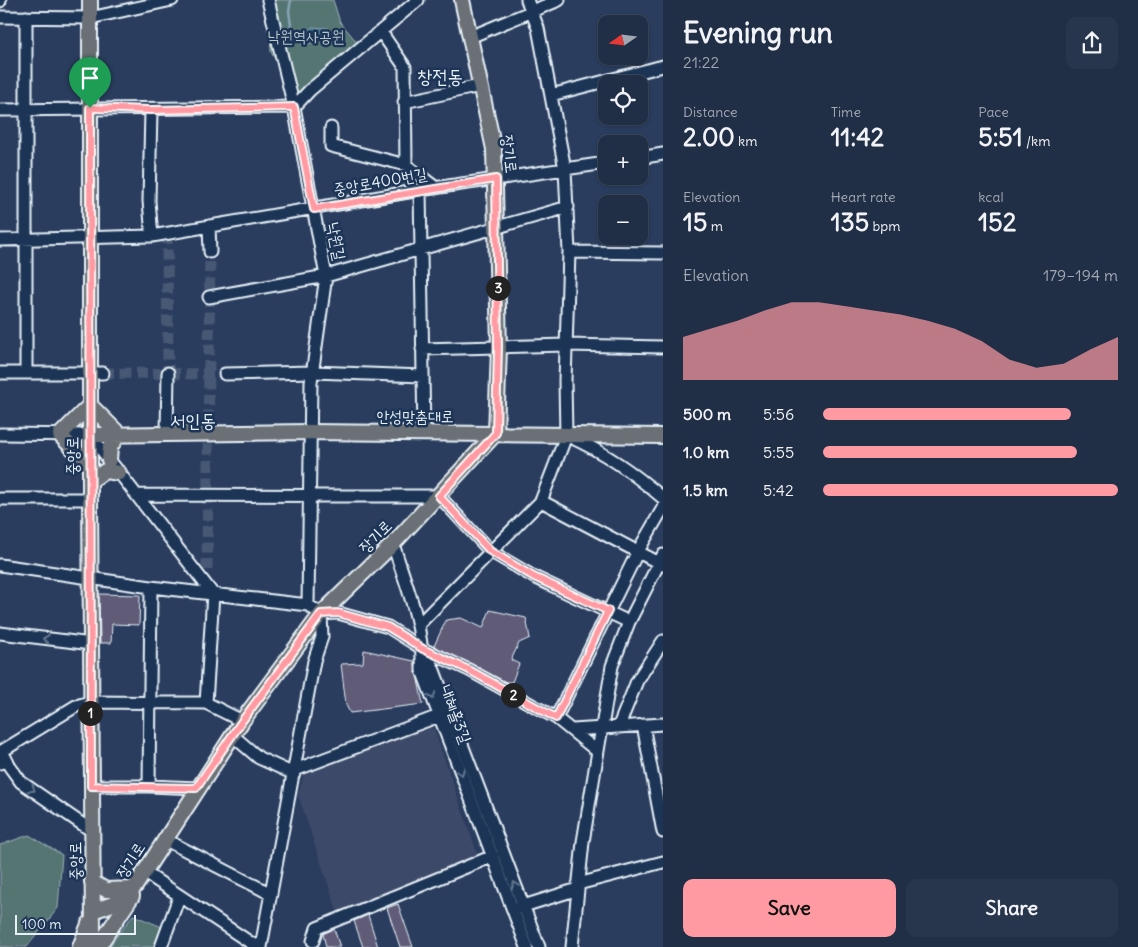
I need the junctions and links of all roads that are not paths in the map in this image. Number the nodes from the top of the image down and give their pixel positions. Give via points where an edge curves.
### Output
1 (90, 0) edge
2 (172, 0) edge
3 (268, 0) edge
4 (418, 0) edge
5 (462, 0) edge
6 (527, 0) edge
7 (559, 0) edge
8 (533, 11) junction
9 (0, 17) edge
10 (26, 17) junction
11 (90, 18) junction
12 (381, 32) junction
13 (470, 37) junction
14 (663, 66) edge
15 (480, 86) junction
16 (551, 95) junction
17 (404, 102) junction
18 (294, 107) junction
19 (90, 108) junction
20 (0, 110) edge
21 (24, 110) junction
22 (151, 110) junction
23 (330, 128) dead end
24 (663, 154) edge
25 (648, 156) edge
26 (598, 164) edge
27 (406, 165) junction
28 (565, 169) junction
29 (496, 179) junction
30 (436, 188) junction
31 (420, 190) junction
32 (568, 208) junction
33 (314, 209) junction
34 (209, 226) junction
35 (497, 228) junction
36 (152, 236) junction
37 (90, 239) junction
38 (0, 240) edge
39 (26, 240) junction
40 (420, 251) junction
41 (210, 252) tunnel mouth
42 (569, 252) junction
43 (663, 253) edge
44 (326, 276) junction
45 (209, 298) dead end
46 (566, 345) junction
47 (498, 347) junction
48 (663, 347) edge
49 (422, 349) junction
50 (0, 372) edge
51 (312, 372) junction
52 (26, 373) junction
53 (96, 373) junction
54 (168, 373) tunnel mouth
55 (225, 374) tunnel mouth
56 (423, 376) junction
57 (90, 405) junction
58 (496, 413) junction
59 (310, 432) junction
60 (167, 433) junction
61 (496, 433) junction
62 (0, 434) edge
63 (120, 434) junction
64 (424, 434) junction
65 (462, 434) junction
66 (515, 434) junction
67 (60, 435) junction
68 (90, 435) junction
69 (566, 436) junction
70 (663, 436) edge
71 (475, 456) junction
72 (109, 460) junction
73 (90, 466) junction
74 (119, 473) junction
75 (90, 481) junction
76 (310, 494) junction
77 (138, 495) junction
78 (439, 496) junction
79 (663, 498) edge
80 (0, 499) edge
81 (90, 499) junction
82 (541, 501) junction
83 (663, 508) edge
84 (393, 544) junction
85 (490, 551) junction
86 (638, 552) junction
87 (662, 561) edge
88 (0, 564) edge
89 (207, 570) tunnel mouth
90 (92, 578) junction
91 (151, 587) junction
92 (210, 590) junction
93 (308, 605) junction
94 (608, 611) junction
95 (321, 614) junction
96 (629, 622) junction
97 (419, 624) junction
98 (0, 633) edge
99 (663, 641) edge
100 (92, 644) junction
101 (423, 649) junction
102 (90, 702) junction
103 (206, 703) junction
104 (151, 704) junction
105 (439, 716) junction
106 (556, 718) junction
107 (242, 721) junction
108 (663, 724) edge
109 (642, 725) junction
110 (602, 728) junction
111 (618, 728) junction
112 (573, 730) junction
113 (232, 735) junction
114 (597, 751) junction
115 (1, 753) edge
116 (294, 772) junction
117 (91, 786) junction
118 (149, 786) junction
119 (196, 788) junction
120 (92, 831) junction
121 (663, 832) edge
122 (164, 839) junction
123 (493, 856) junction
124 (663, 862) edge
125 (144, 872) junction
126 (92, 882) junction
127 (578, 886) junction
128 (134, 887) junction
129 (271, 894) junction
130 (179, 897) junction
131 (518, 907) junction
132 (93, 911) junction
133 (313, 940) dead end
134 (80, 947) edge
135 (91, 947) edge
136 (98, 947) edge
137 (161, 947) edge
138 (257, 947) edge
139 (262, 947) edge
140 (527, 947) edge
141 (539, 947) edge
142 (572, 947) edge

1 - 11 main road, 중앙로
2 - 11 street
3 - 18 street, 낙원길
4 - 12 street
5 - 13 main road, 장기로
6 - 8 street
7 - 8 street
8 - 13 street
8 - 16 street
9 - 10 street
10 - 11 street
10 - 21 street
11 - 19 main road, 중앙로
12 - 17 street via 406,67
12 - 18 street
13 - 15 main road, 장기로
14 - 16 street
15 - 17 street
15 - 29 main road, 장기로 via 494,149
16 - 28 street
17 - 27 street
18 - 22 street
18 - 33 street, 낙원길
19 - 21 street
19 - 22 street
19 - 37 main road, 중앙로
20 - 21 street
21 - 39 street
22 - 36 street via 149,201
23 - 27 street via 331,146
24 - 25 street
26 - 28 street, 중앙로400번길
27 - 30 street
28 - 29 street, 중앙로400번길
28 - 32 street
29 - 30 street, 중앙로400번길
29 - 35 main road, 장기로
30 - 31 street, 중앙로400번길
31 - 33 street, 중앙로400번길
31 - 40 street
32 - 35 street
32 - 42 street
33 - 34 street, 중앙로400번길
33 - 44 street, 낙원길
34 - 36 street, 중앙로400번길
34 - 41 street
35 - 40 street
35 - 47 main road, 장기로
36 - 37 street, 중앙로400번길
37 - 39 street, 중앙로400번길
37 - 53 main road, 중앙로
38 - 39 street, 중앙로400번길
39 - 52 street
40 - 44 street
40 - 49 street
42 - 43 street
42 - 46 street
44 - 45 street
44 - 51 street, 낙원길
46 - 47 street
46 - 48 street
46 - 69 street
47 - 49 street
47 - 58 main road, 장기로
49 - 56 street
50 - 52 street
51 - 55 street
51 - 56 street
51 - 59 street, 낙원길
52 - 53 street
53 - 57 main road, 중앙로
54 - 60 street
56 - 64 street
57 - 63 main road
57 - 67 main road
57 - 68 main road, 중앙로
58 - 61 main road, 장기로
58 - 66 main road
59 - 60 main road, 안성맞춤대로
59 - 64 main road, 안성맞춤대로
59 - 76 street, 낙원길
60 - 63 main road, 안성맞춤대로
61 - 65 main road, 안성맞춤대로
61 - 66 main road, 안성맞춤대로
61 - 71 main road, 장기로
62 - 67 street, 안성맞춤대로
63 - 68 main road, 안성맞춤대로
63 - 72 main road via 110,447
64 - 65 main road, 안성맞춤대로
65 - 71 main road
66 - 69 main road, 안성맞춤대로
66 - 71 main road
67 - 68 street, 안성맞춤대로
67 - 73 main road
68 - 72 street
68 - 73 main road, 중앙로
69 - 70 main road, 안성맞춤대로
69 - 79 street via 595,448 629,469
69 - 82 street
71 - 78 main road, 장기로
72 - 74 street
73 - 75 main road, 중앙로
74 - 75 main road via 105,471
74 - 77 street
75 - 81 main road, 중앙로
76 - 77 street
76 - 78 street
76 - 93 street, 낙원길
77 - 92 street
78 - 84 main road, 장기로
78 - 85 street
80 - 81 street
81 - 90 main road, 중앙로
82 - 85 street
82 - 86 street
83 - 86 street
84 - 95 main road, 장기로
84 - 97 street
85 - 94 street via 534,577
85 - 97 street
86 - 87 street
86 - 94 street
87 - 96 street
88 - 90 street
89 - 92 street
90 - 91 street
90 - 100 main road, 중앙로
91 - 92 street
91 - 104 street
92 - 93 street
92 - 103 street
93 - 95 street
94 - 96 street
94 - 106 street
95 - 101 street via 338,613 388,627
95 - 107 main road, 장기로
95 - 116 street via 322,637 314,662
96 - 110 street via 612,666
97 - 101 street
100 -> 98 street
99 - 111 street via 637,681
100 - 102 main road, 중앙로
101 -> 105 street, 내혜홀3길 via 422,670
101 - 106 street via 469,670
131 -> 101 street, 내혜홀3길 via 433,668
102 - 104 street
102 - 115 street via 76,706
102 - 117 main road, 중앙로
103 - 104 street
103 - 107 street
104 - 118 street
105 - 116 street
105 -> 123 street, 내혜홀3길
106 - 112 street
107 - 113 main road, 장기로
108 - 109 street
109 - 111 street
109 - 121 street
110 - 111 street
110 - 112 street
110 - 114 street
112 - 114 street
113 - 116 street via 259,758
113 - 119 main road, 장기로
114 - 127 street
115 -> 120 street via 21,782
116 - 129 street
117 - 118 street
117 - 120 main road, 중앙로
118 - 119 street
119 - 122 main road, 장기로
120 - 126 main road, 중앙로
122 - 125 main road, 장기로
122 - 129 street
123 - 131 street, 내혜홀3길
123 - 133 street via 317,928
124 - 127 street
125 - 128 main road, 장기로
125 - 130 street
126 - 128 main road via 106,890
126 - 132 main road, 중앙로
127 - 131 street
127 - 142 street
128 - 132 main road, 장기로 via 121,901
128 - 136 main road via 131,899
129 - 139 street
130 - 137 street
130 - 138 street
131 - 140 street, 내혜홀3길
131 - 141 street, 내혜홀3길
132 - 134 main road, 중앙로
132 - 135 main road, 중앙로

